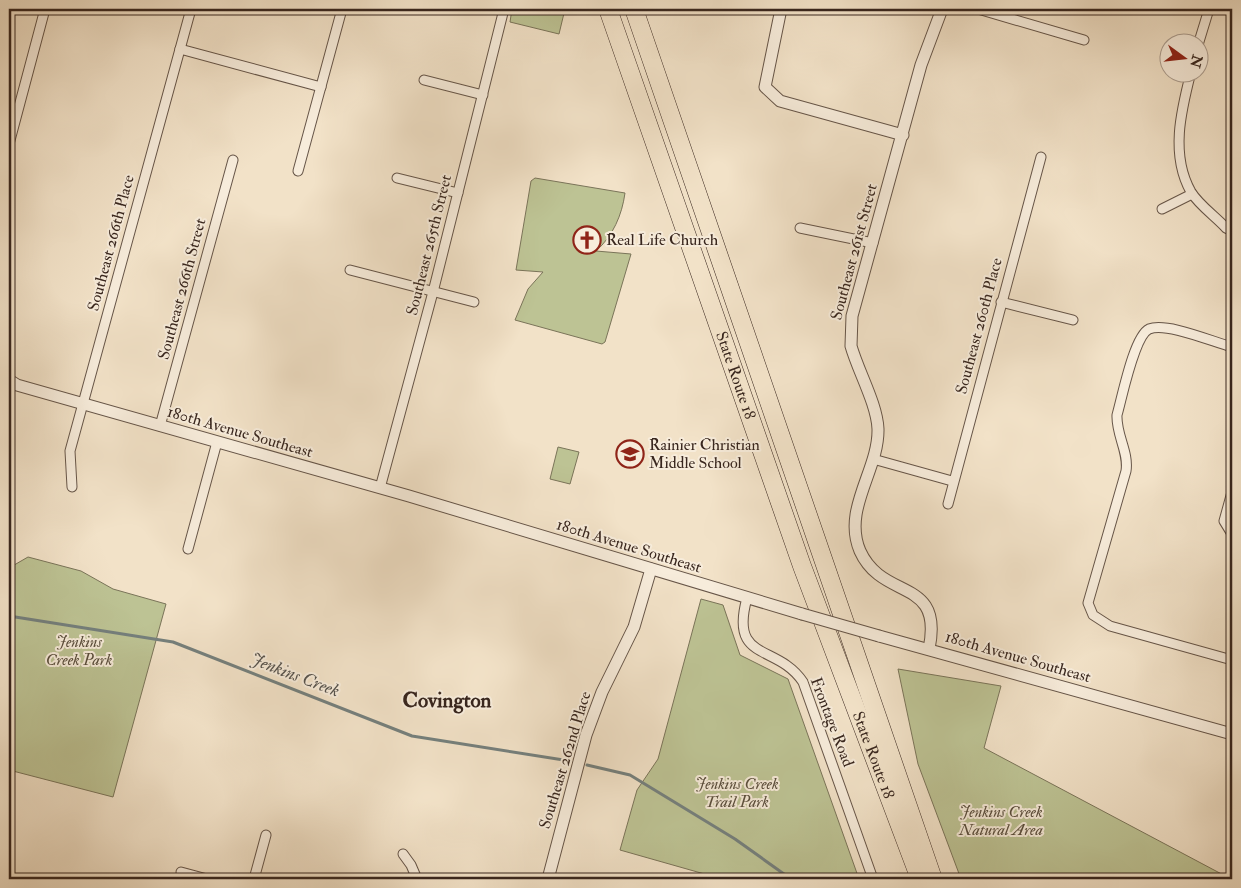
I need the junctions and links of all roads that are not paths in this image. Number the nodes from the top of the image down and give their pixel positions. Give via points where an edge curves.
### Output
1 (45, 9) edge
2 (191, 9) edge
3 (342, 9) edge
4 (504, 9) edge
5 (608, 9) edge
6 (634, 9) edge
7 (781, 9) edge
8 (942, 9) edge
9 (978, 9) edge
10 (1209, 9) edge
11 (1202, 32) edge
12 (1084, 40) dead end
13 (180, 49) junction
14 (424, 80) dead end
15 (1188, 82) edge
16 (321, 87) junction
17 (482, 95) junction
18 (902, 135) junction
19 (9, 144) edge
20 (1041, 157) dead end
21 (233, 160) dead end
22 (298, 171) dead end
23 (398, 178) dead end
24 (458, 193) junction
25 (1192, 194) junction
26 (1162, 210) dead end
27 (800, 228) dead end
28 (1232, 231) edge
29 (873, 243) junction
30 (350, 270) dead end
31 (433, 292) junction
32 (474, 302) dead end
33 (1001, 302) junction
34 (1073, 320) dead end
35 (1232, 347) edge
36 (12, 384) edge
37 (83, 404) junction
38 (160, 426) junction
39 (217, 442) junction
40 (873, 459) junction
41 (952, 481) junction
42 (72, 487) dead end
43 (380, 488) junction
44 (1232, 492) edge
45 (948, 504) dead end
46 (1232, 534) edge
47 (188, 549) dead end
48 (651, 569) junction
49 (747, 598) junction
50 (929, 649) junction
51 (1232, 660) edge
52 (1232, 734) edge
53 (266, 835) dead end
54 (402, 854) dead end
55 (181, 872) dead end
56 (207, 879) edge
57 (254, 879) edge
58 (417, 879) edge
59 (548, 879) edge
60 (873, 879) edge
61 (920, 879) edge
62 (933, 879) edge

1 - 19 street
2 - 13 street, Southeast 266th Place
3 - 16 street
4 - 17 street, Southeast 265th Street
5 - 61 highway, State Route 18 via 799,556
6 - 62 highway, State Route 18
7 - 18 street via 766,87 780,102
8 - 18 street, Southeast 261st Street via 921,65
9 - 12 street
10 - 11 street
13 - 16 street
13 - 37 street, Southeast 266th Place
14 - 17 street
15 - 25 street via 1182,104 1179,153
16 - 22 street
17 - 24 street, Southeast 265th Street
18 - 29 street, Southeast 261st Street
20 - 33 street, Southeast 260th Place
21 - 38 street, Southeast 266th Street
23 - 24 street
24 - 31 street, Southeast 265th Street
25 - 26 street
25 - 28 street
27 - 29 street
29 - 40 street, Southeast 261st Street via 852,316 850,337 876,417 878,429
30 - 31 street
31 - 32 street
31 - 43 street, Southeast 265th Street
33 - 34 street
33 - 41 street, Southeast 260th Place
35 - 51 street via 1163,327 1149,329 1139,341 1117,415 1126,471 1088,603 1093,615 1110,626
36 - 37 street, 180th Avenue Southeast
37 - 38 street, 180th Avenue Southeast
37 - 42 street, Southeast 266th Place via 70,451
38 - 39 street, 180th Avenue Southeast
39 - 43 street, 180th Avenue Southeast
39 - 47 street
40 - 41 street
40 - 50 street, Southeast 261st Street via 856,515 856,538 874,572 916,596 928,608 932,624
41 - 45 street, Southeast 260th Place
43 - 48 street, 180th Avenue Southeast
44 - 46 street via 1224,521
48 - 49 street, 180th Avenue Southeast
48 - 59 street, Southeast 262nd Place via 634,627 602,692 586,735
49 - 50 street, 180th Avenue Southeast, bridge
49 - 60 street, Frontage Road via 743,612 744,632 750,644 791,666 803,682
50 - 52 street, 180th Avenue Southeast
53 - 57 street
54 - 58 street
55 - 56 street

